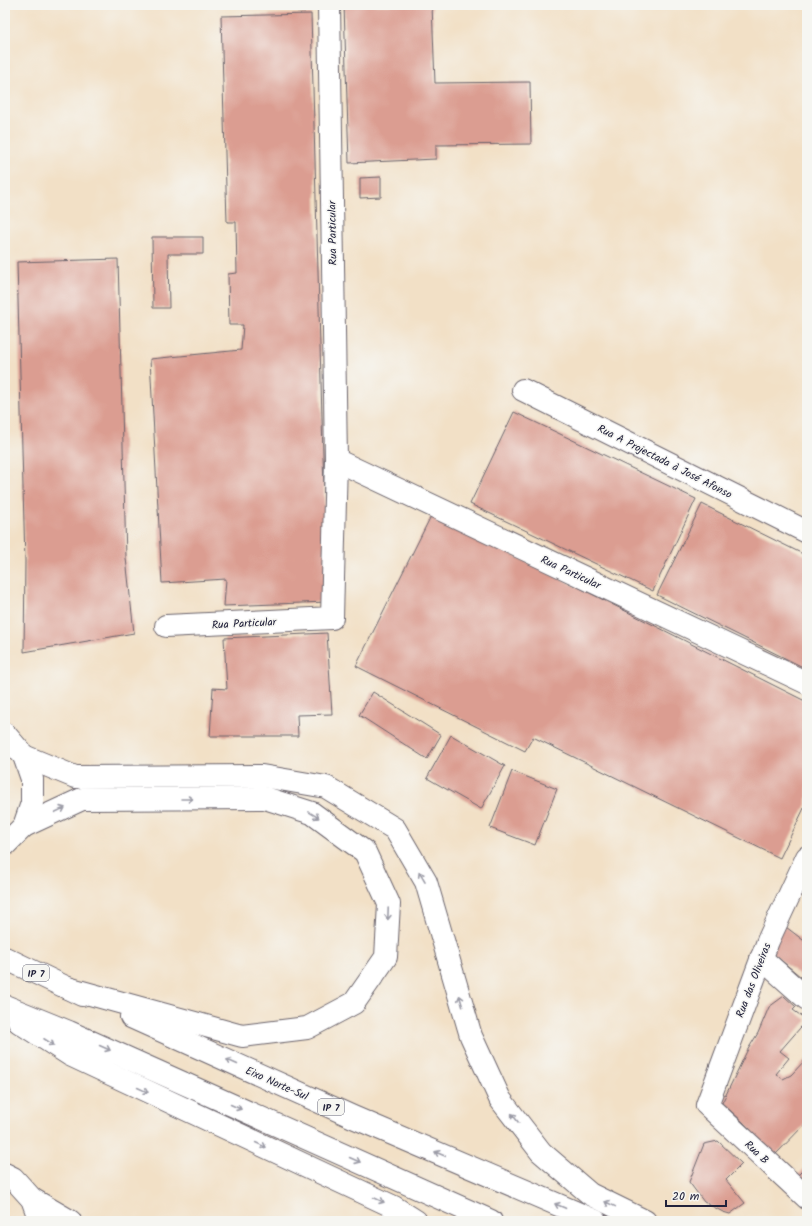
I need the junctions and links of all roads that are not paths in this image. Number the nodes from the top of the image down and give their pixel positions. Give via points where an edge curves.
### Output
1 (328, 5) edge
2 (522, 390) dead end
3 (336, 460) junction
4 (807, 532) edge
5 (166, 626) dead end
6 (807, 683) edge
7 (5, 734) edge
8 (24, 756) junction
9 (24, 826) junction
10 (5, 846) edge
11 (807, 857) edge
12 (5, 958) edge
13 (762, 958) junction
14 (68, 988) junction
15 (807, 999) edge
16 (5, 1006) edge
17 (5, 1013) edge
18 (706, 1105) joint
19 (8, 1173) edge
20 (807, 1198) edge
21 (32, 1199) junction
22 (40, 1221) edge
23 (70, 1221) edge
24 (416, 1221) edge
25 (491, 1221) edge
26 (596, 1221) edge
27 (645, 1221) edge

1 - 3 main road, Rua Particular
2 - 4 main road, Rua A Projectada à José Afonso
3 - 5 main road, Rua Particular via 332,618
3 - 6 main road, Rua Particular
7 - 8 main road
8 - 9 main road via 32,779 32,803
27 -> 8 main road via 590,1194 541,1152 500,1099 471,1036 426,882 395,829 326,787 262,776 75,777
9 - 10 main road
9 -> 14 main road via 82,799 265,798 312,813 365,852 389,904 386,957 354,1003 307,1028 242,1036
11 - 13 main road, Rua das Oliveiras
12 - 14 main road, Eixo Norte-Sul / IP 7
13 - 15 main road
13 - 18 main road, Rua das Oliveiras
26 -> 14 main road, Eixo Norte-Sul / IP 7 via 353,1117
16 -> 25 main road via 69,1032
17 -> 24 main road via 70,1055 394,1207
18 - 20 main road, Rua B
19 - 21 main road
21 - 22 main road
21 - 23 main road

